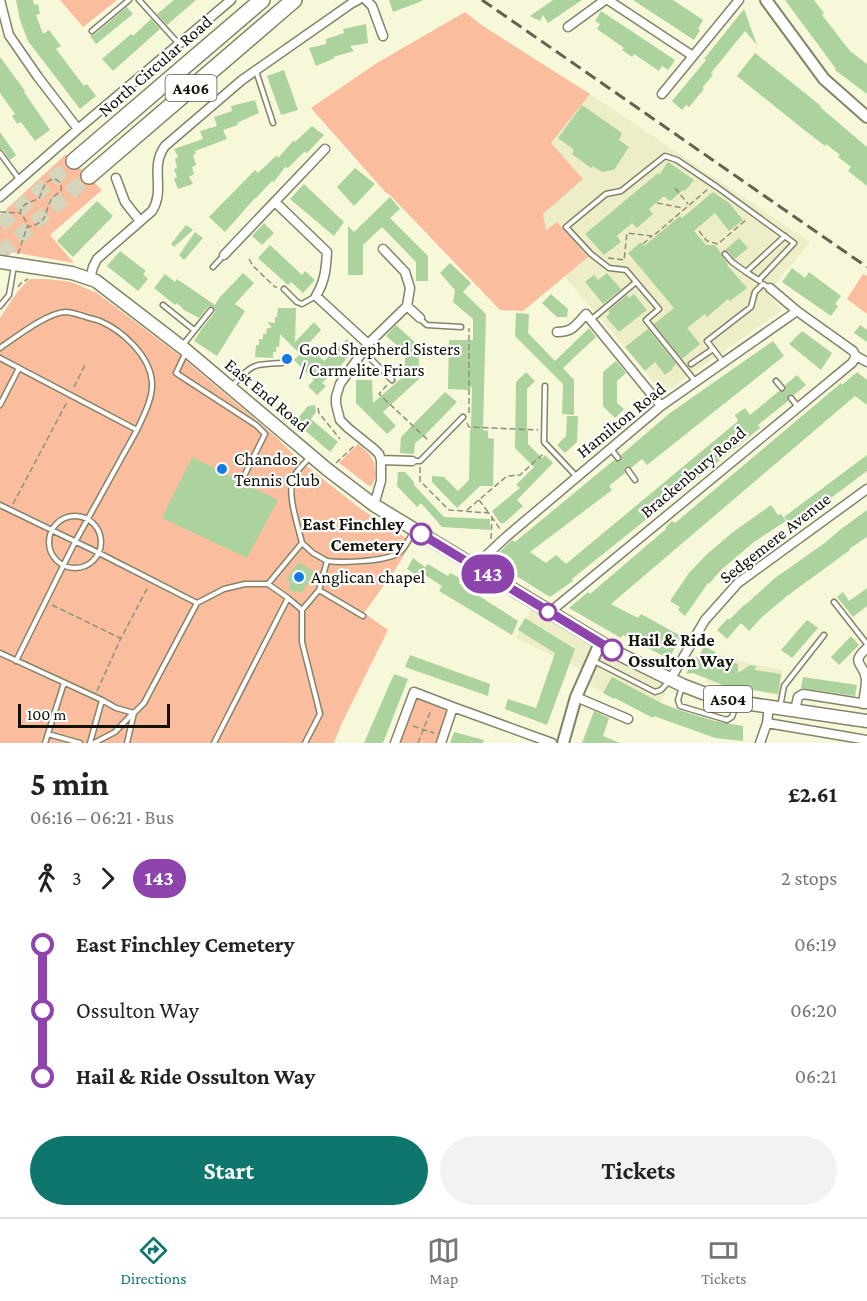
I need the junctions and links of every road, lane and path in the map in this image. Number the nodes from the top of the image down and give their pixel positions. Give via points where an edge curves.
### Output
1 (0, 0) edge
2 (129, 0) edge
3 (139, 0) edge
4 (231, 0) edge
5 (262, 0) edge
6 (294, 0) edge
7 (358, 0) edge
8 (366, 0) edge
9 (606, 0) edge
10 (739, 0) edge
11 (766, 0) edge
12 (568, 27) dead end
13 (92, 31) dead end
14 (383, 36) dead end
15 (180, 44) junction
16 (693, 56) junction
17 (256, 72) junction
18 (662, 94) dead end
19 (867, 117) edge
20 (273, 123) dead end
21 (78, 129) junction
22 (325, 149) dead end
23 (0, 153) edge
24 (74, 161) tunnel mouth
25 (89, 176) tunnel mouth
26 (116, 178) dead end
27 (19, 180) junction
28 (713, 184) junction
29 (675, 188) dead end
30 (0, 197) edge
31 (275, 202) junction
32 (657, 202) dead end
33 (688, 205) junction
34 (684, 208) junction
35 (0, 212) edge
36 (20, 213) junction
37 (754, 214) junction
38 (140, 221) junction
39 (27, 227) junction
40 (625, 229) dead end
41 (699, 231) dead end
42 (627, 233) junction
43 (653, 236) junction
44 (785, 236) junction
45 (643, 244) dead end
46 (383, 249) dead end
47 (725, 254) dead end
48 (224, 255) joint
49 (605, 258) dead end
50 (249, 259) dead end
51 (16, 260) junction
52 (0, 262) edge
53 (213, 267) dead end
54 (746, 272) junction
55 (90, 279) junction
56 (636, 282) junction
57 (764, 284) junction
58 (284, 289) joint
59 (316, 296) junction
60 (163, 305) dead end
61 (0, 306) edge
62 (407, 306) junction
63 (210, 310) dead end
64 (797, 311) junction
65 (420, 318) joint
66 (591, 319) junction
67 (461, 327) joint
68 (194, 330) junction
69 (557, 332) dead end
70 (365, 347) junction
71 (0, 348) edge
72 (184, 349) junction
73 (713, 349) junction
74 (856, 356) junction
75 (0, 358) edge
76 (867, 362) edge
77 (86, 363) dead end
78 (282, 363) dead end
79 (724, 363) junction
80 (691, 364) dead end
81 (19, 368) junction
82 (392, 380) joint
83 (776, 381) dead end
84 (696, 382) junction
85 (545, 386) dead end
86 (231, 387) junction
87 (782, 388) dead end
88 (70, 395) junction
89 (791, 398) dead end
90 (0, 405) edge
91 (661, 406) junction
92 (798, 407) junction
93 (318, 408) dead end
94 (463, 417) junction
95 (137, 430) junction
96 (545, 430) junction
97 (340, 439) dead end
98 (361, 439) junction
99 (434, 446) junction
100 (550, 448) junction
101 (610, 449) junction
102 (312, 455) junction
103 (618, 458) dead end
104 (381, 460) junction
105 (416, 461) junction
106 (328, 470) junction
107 (628, 470) dead end
108 (244, 476) dead end
109 (578, 478) junction
110 (635, 480) dead end
111 (867, 489) edge
112 (479, 500) junction
113 (0, 505) edge
114 (374, 505) junction
115 (10, 510) junction
116 (466, 511) junction
117 (489, 513) junction
118 (492, 517) junction
119 (87, 519) junction
120 (414, 530) junction
121 (52, 531) junction
122 (506, 537) junction
123 (75, 542) junction
124 (302, 543) junction
125 (490, 552) junction
126 (99, 553) junction
127 (327, 561) junction
128 (63, 566) junction
129 (475, 566) junction
130 (151, 580) junction
131 (268, 584) junction
132 (319, 590) junction
133 (288, 598) junction
134 (45, 602) junction
135 (834, 602) dead end
136 (197, 603) junction
137 (303, 610) junction
138 (550, 612) junction
139 (363, 616) dead end
140 (824, 635) dead end
141 (121, 638) junction
142 (600, 643) junction
143 (867, 646) edge
144 (0, 653) edge
145 (591, 660) junction
146 (16, 661) junction
147 (670, 680) junction
148 (64, 683) junction
149 (682, 685) junction
150 (94, 697) junction
151 (576, 697) junction
152 (102, 700) junction
153 (435, 700) junction
154 (737, 702) junction
155 (865, 704) edge
156 (453, 707) junction
157 (775, 707) junction
158 (795, 710) junction
159 (134, 712) junction
160 (628, 719) dead end
161 (867, 721) edge
162 (767, 723) junction
163 (414, 726) dead end
164 (424, 729) junction
165 (48, 734) junction
166 (442, 740) edge
167 (867, 741) edge
168 (45, 743) edge
169 (80, 743) edge
170 (92, 743) edge
171 (127, 743) edge
172 (214, 743) edge
173 (305, 743) edge
174 (395, 743) edge
175 (418, 743) edge
176 (552, 743) edge
177 (563, 743) edge
178 (760, 743) edge

1 - 21 street via 9,35
2 - 13 lane
3 - 15 lane
4 - 15 street
5 - 24 highway, North Circular Road / A406
6 - 25 highway, A406
7 - 17 street
8 - 14 street
9 - 12 street
9 - 16 street
10 - 16 street
11 - 19 street via 824,79
15 - 21 street
16 - 18 street
17 - 20 lane
17 - 38 street via 161,151 157,164 158,196 152,211
21 - 27 street
22 - 31 street
23 - 27 lane
26 - 38 street via 125,202
27 - 30 street
28 - 33 path
28 - 37 lane
28 - 56 lane via 665,156 621,191 606,194 566,227 591,254 609,268 626,270
29 - 33 path
31 - 48 street
31 - 59 street via 327,252 325,278
32 - 34 path
33 - 34 path
34 - 43 path
35 - 36 path
36 - 39 path
36 - 39 path via 24,205 39,198 49,180 60,182 61,191 51,199 45,218
37 - 41 path via 718,243 707,241
37 - 44 lane
38 - 55 street via 98,259
39 - 51 path
40 - 42 path
42 - 43 path
42 - 49 path via 624,260
43 - 45 path
44 - 54 lane
44 - 57 lane via 794,243
46 - 62 street via 405,272 410,288
47 - 54 lane
48 - 53 lane
50 - 58 path via 274,287
51 - 52 main road, East End Road / A504
51 - 55 main road, East End Road / A504
51 - 61 lane via 9,295
54 - 57 lane
55 - 72 main road, East End Road / A504
56 - 66 lane
56 - 84 lane via 659,309 646,320
57 - 64 street
57 - 73 lane via 755,292 751,307 707,341
58 - 59 lane via 302,304
59 - 70 street
60 - 68 lane
62 - 65 street
62 - 70 street
63 - 68 lane
64 - 74 street
64 - 79 street, Hamilton Road
65 - 67 lane via 427,325
66 - 69 street via 586,314 573,329
66 - 91 street
67 - 94 path via 469,328 469,414
68 - 72 lane
70 - 82 lane
70 - 98 street via 340,384 336,397 340,420
71 - 95 lane via 50,316 65,312 101,321 118,331 147,361 152,379 146,412
72 - 86 main road, East End Road / A504
72 - 108 lane via 176,373 265,434
73 - 79 lane
73 - 80 lane
74 - 76 street
74 - 92 street, Brackenbury Road
75 - 81 lane
77 - 88 path
78 - 86 lane via 255,365
79 - 84 street, Hamilton Road
81 - 88 lane
81 - 90 lane
82 - 99 path via 379,394
83 - 87 lane
84 - 91 street, Hamilton Road
85 - 96 lane
86 - 102 main road, East End Road / A504
88 - 95 lane
88 - 115 path
89 - 92 lane
91 - 101 street, Hamilton Road
92 - 138 street, Brackenbury Road
93 - 97 path
94 - 96 path via 470,427
94 - 99 lane
95 - 119 lane
96 - 100 lane via 544,442
98 - 104 street via 374,448
98 - 106 path
99 - 105 lane
100 - 109 lane
100 - 112 path via 520,475 507,476
101 - 103 lane
101 - 109 street, Hamilton Road
102 - 106 main road, East End Road / A504
102 - 124 lane via 294,477 292,488
104 - 105 street
104 - 114 street via 381,481
105 - 116 path via 420,481 449,510
106 - 114 main road, East End Road / A504
107 - 110 lane
109 - 122 street, Hamilton Road
111 - 147 street, Sedgemere Avenue via 738,583 705,620
112 - 116 path
112 - 117 path
113 - 115 lane
114 - 120 main road, East End Road / A504
115 - 121 lane
116 - 117 path
117 - 118 path
118 - 122 path
118 - 125 path
119 - 121 lane via 71,516 56,524
119 - 123 lane
119 - 126 lane via 99,530
120 - 127 lane via 401,551 390,557
120 - 129 main road, East End Road / A504
121 - 123 lane
121 - 128 lane via 49,547
122 - 125 street, Hamilton Road
123 - 126 lane
123 - 128 lane
124 - 127 lane
124 - 131 lane
125 - 129 street, Hamilton Road
126 - 128 lane via 88,566
126 - 130 lane
127 - 132 lane
128 - 134 lane
129 - 138 main road, East End Road / A504
130 - 136 lane
130 - 141 path
131 - 133 lane
131 - 136 lane via 224,589
132 - 137 lane
132 - 139 lane
133 - 137 lane
133 - 172 lane
134 - 141 path
134 - 146 lane
135 - 143 lane
136 - 159 lane via 144,703
137 - 173 lane via 302,642 320,714
138 - 142 main road, East End Road / A504
140 - 157 lane via 784,686
141 - 150 path
142 - 145 street
142 - 147 main road, East End Road / A504
143 - 155 street via 858,659 865,674
144 - 146 lane
145 - 147 lane via 655,692
145 - 151 street
146 - 148 lane
147 - 149 main road, East End Road / A504
148 - 150 lane
148 - 165 lane
149 - 154 main road, East End Road / A504
149 - 154 lane via 678,704 697,712 727,720
150 - 152 lane
151 - 160 street
151 - 177 street
152 - 159 lane
152 - 170 lane
153 - 156 street
153 - 164 path
153 - 174 street via 414,692
154 - 157 main road, East End Road / A504
155 - 158 street via 803,694 798,697
156 - 166 street
156 - 176 street
157 - 158 main road, East End Road / A504
157 - 162 street
158 - 161 main road, East End Road / A504
159 - 170 lane via 115,732
159 - 171 lane
162 - 167 street
162 - 178 street
163 - 164 path
164 - 166 path
164 - 175 path
165 - 168 lane
165 - 169 lane

